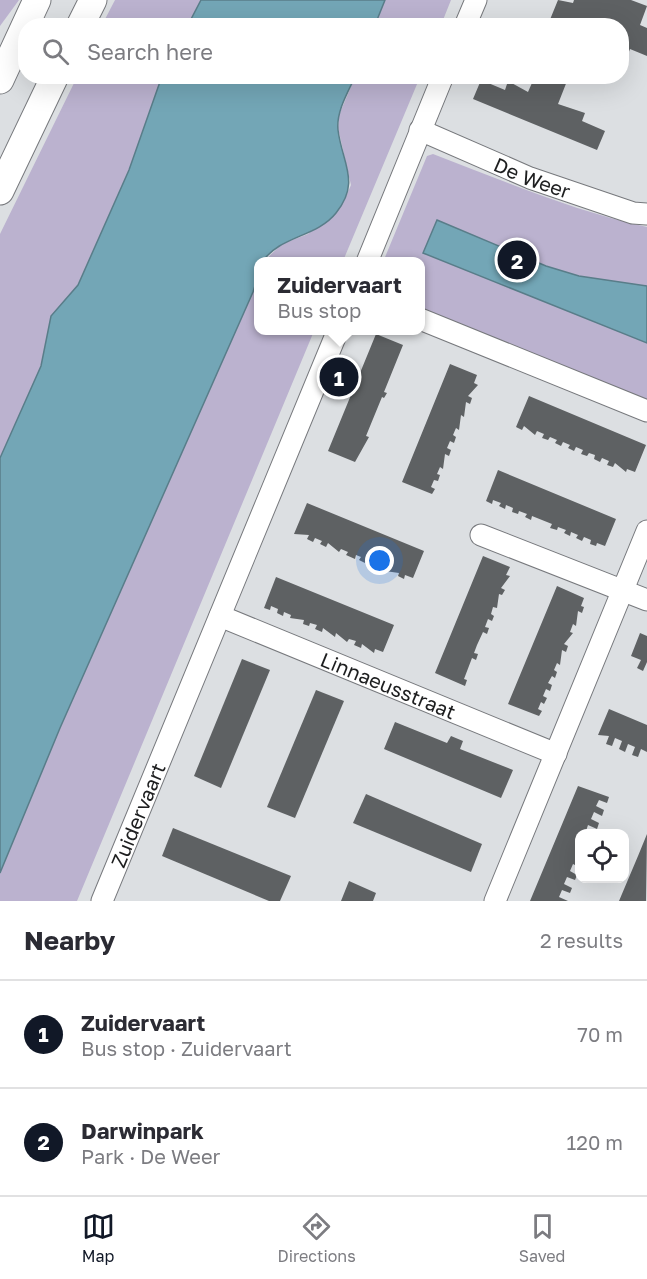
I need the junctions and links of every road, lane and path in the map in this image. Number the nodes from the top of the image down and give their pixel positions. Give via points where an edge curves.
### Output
1 (37, 0) edge
2 (93, 0) edge
3 (476, 0) edge
4 (29, 18) edge
5 (84, 18) edge
6 (468, 18) edge
7 (18, 34) edge
8 (18, 42) edge
9 (0, 51) edge
10 (0, 80) edge
11 (52, 84) edge
12 (440, 84) edge
13 (420, 130) junction
14 (0, 191) edge
15 (647, 214) edge
16 (369, 257) edge
17 (425, 321) edge
18 (336, 335) edge
19 (647, 411) edge
20 (647, 531) edge
21 (481, 535) dead end
22 (623, 590) junction
23 (647, 600) edge
24 (220, 616) junction
25 (556, 754) junction
26 (102, 901) edge
27 (495, 901) edge

1 - 4 main road
2 - 5 main road
3 - 6 street
7 - 9 main road
8 - 10 main road
11 - 14 main road
12 - 13 street
13 - 15 street, De Weer via 530,178 633,213
13 - 16 street
17 - 19 street
18 - 24 street, Zuidervaart
20 - 22 street
21 - 22 street
22 - 23 street
22 - 25 street
24 - 25 street, Linnaeusstraat
24 - 26 street, Zuidervaart
25 - 27 street

